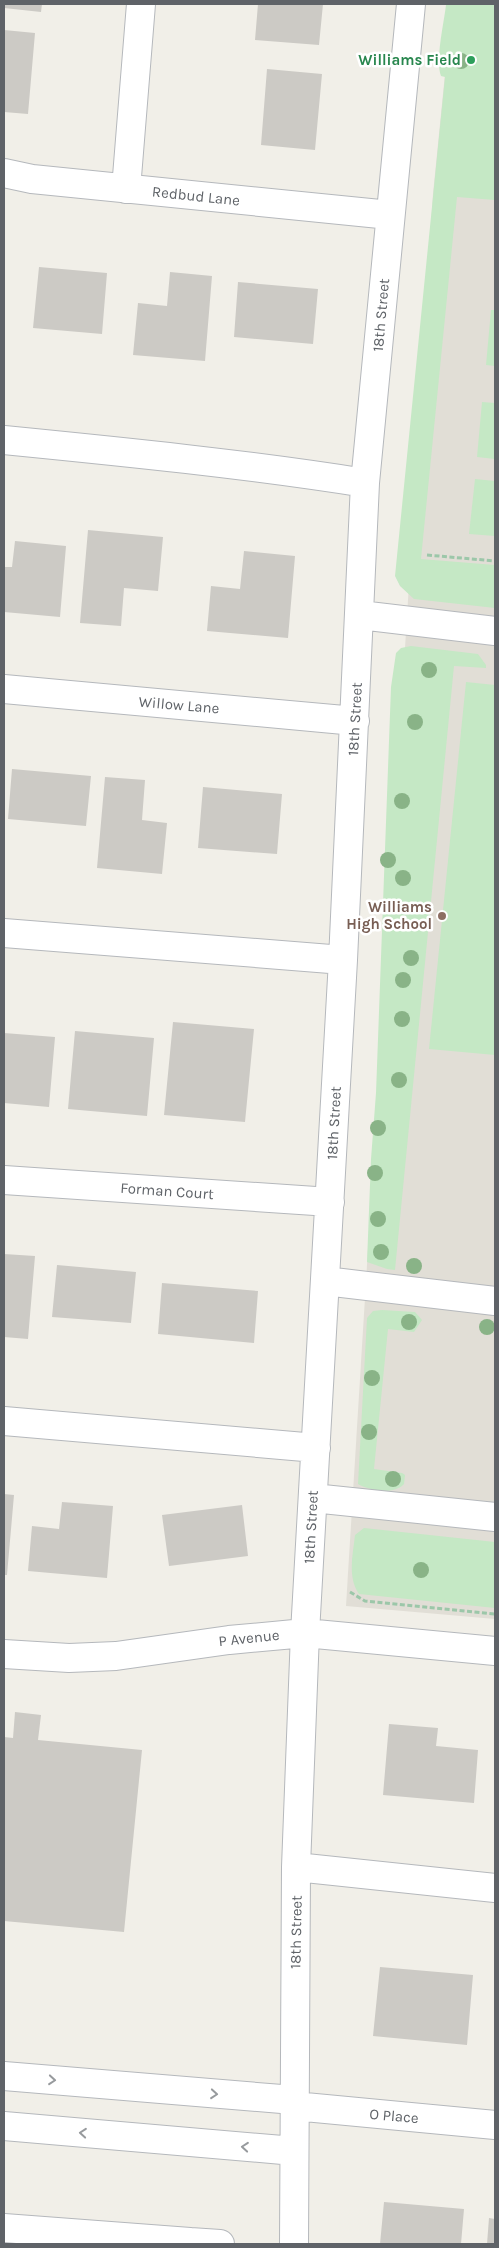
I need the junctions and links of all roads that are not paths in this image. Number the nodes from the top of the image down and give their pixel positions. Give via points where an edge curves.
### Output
1 (141, 4) edge
2 (411, 4) edge
3 (4, 173) edge
4 (126, 189) junction
5 (390, 215) junction
6 (4, 440) edge
7 (365, 483) junction
8 (360, 615) junction
9 (495, 631) edge
10 (4, 689) edge
11 (354, 721) junction
12 (4, 933) edge
13 (343, 960) junction
14 (4, 1180) edge
15 (330, 1202) junction
16 (325, 1281) junction
17 (495, 1301) edge
18 (4, 1421) edge
19 (316, 1448) junction
20 (313, 1498) junction
21 (495, 1517) edge
22 (305, 1633) junction
23 (495, 1651) edge
24 (4, 1654) edge
25 (296, 1867) junction
26 (495, 1888) edge
27 (4, 2076) edge
28 (294, 2103) junction
29 (495, 2125) edge
30 (4, 2126) edge
31 (294, 2151) junction
32 (4, 2228) edge
33 (190, 2243) edge
34 (220, 2244) edge
35 (294, 2244) edge

1 - 4 street
2 - 5 street, 18th Street
3 - 4 street, Redbud Lane
4 - 5 street, Redbud Lane
5 - 7 street, 18th Street
6 - 7 street via 238,465
7 - 8 street, 18th Street
8 - 9 street
8 - 11 street, 18th Street
10 - 11 street, Willow Lane
11 - 13 street, 18th Street
12 - 13 street
13 - 15 street, 18th Street
14 - 15 street, Forman Court
15 - 16 street, 18th Street
16 - 17 street
16 - 19 street, 18th Street
18 - 19 street
19 - 20 street, 18th Street
20 - 21 street
20 - 22 street, 18th Street
22 - 23 street, P Avenue
22 - 24 street, P Avenue via 116,1656 69,1658
22 - 25 street, 18th Street
25 - 26 street
25 - 28 street, 18th Street
27 -> 28 street, O Place
28 - 29 street, O Place
28 - 31 street, 18th Street
31 -> 30 street
31 - 35 street, 18th Street
32 - 33 street
33 - 34 street

